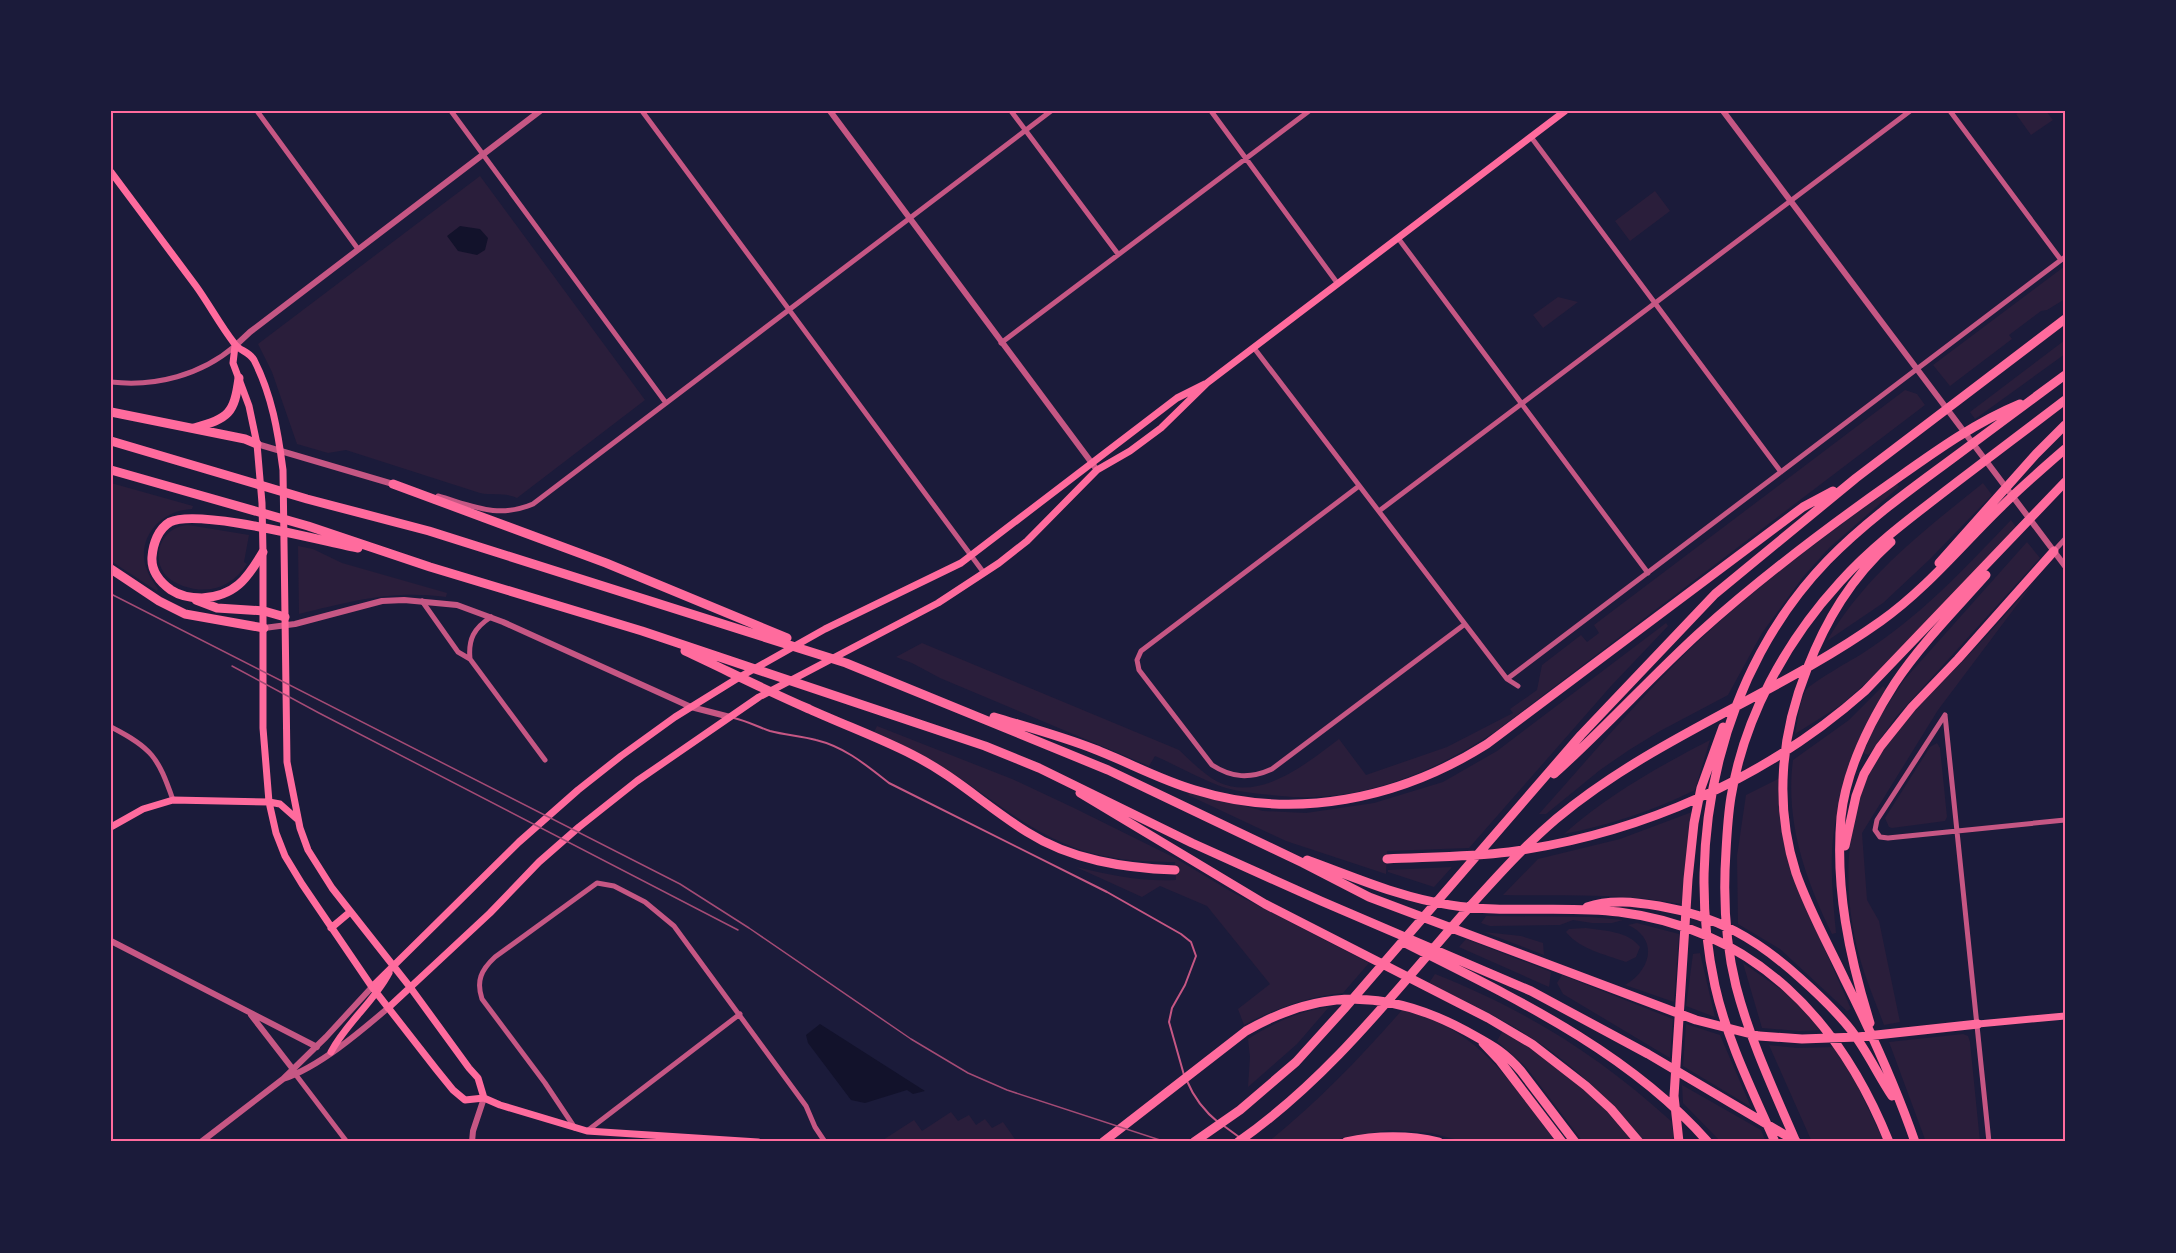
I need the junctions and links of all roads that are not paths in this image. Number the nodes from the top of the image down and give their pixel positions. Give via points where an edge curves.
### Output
1 (257, 111) edge
2 (451, 111) edge
3 (540, 111) edge
4 (642, 111) edge
5 (830, 111) edge
6 (1011, 111) edge
7 (1051, 111) edge
8 (1211, 111) edge
9 (1309, 111) edge
10 (1565, 111) edge
11 (1723, 111) edge
12 (1910, 111) edge
13 (1950, 111) edge
14 (1025, 130) junction
15 (1531, 137) junction
16 (482, 155) junction
17 (1246, 158) junction
18 (111, 172) edge
19 (1790, 201) junction
20 (908, 218) junction
21 (1398, 238) junction
22 (358, 249) junction
23 (1118, 254) junction
24 (2063, 259) edge
25 (1338, 284) junction
26 (1655, 303) junction
27 (789, 310) junction
28 (2065, 319) edge
29 (1001, 343) junction
30 (235, 346) junction
31 (1254, 348) junction
32 (1917, 369) junction
33 (2065, 375) edge
34 (239, 378) junction
35 (111, 382) edge
36 (1207, 383) junction
37 (2036, 397) junction
38 (2065, 400) edge
39 (666, 403) junction
40 (1521, 404) junction
41 (111, 412) edge
42 (2065, 425) edge
43 (194, 428) junction
44 (111, 441) edge
45 (257, 444) junction
46 (2065, 449) edge
47 (280, 451) junction
48 (1091, 462) junction
49 (111, 470) edge
50 (1097, 470) junction
51 (1781, 472) junction
52 (1965, 477) junction
53 (1856, 478) junction
54 (2065, 482) edge
55 (393, 484) junction
56 (1359, 486) junction
57 (1379, 511) junction
58 (2065, 539) edge
59 (2051, 547) junction
60 (263, 552) junction
61 (394, 555) junction
62 (971, 555) junction
63 (2065, 566) edge
64 (111, 569) edge
65 (984, 573) junction
66 (1648, 573) junction
67 (191, 598) junction
68 (422, 601) junction
69 (264, 611) junction
70 (490, 617) junction
71 (285, 621) junction
72 (1465, 624) junction
73 (264, 628) junction
74 (758, 631) junction
75 (1865, 631) junction
76 (1764, 648) junction
77 (710, 658) junction
78 (470, 659) junction
79 (1507, 679) junction
80 (1518, 686) dead end
81 (932, 697) junction
82 (691, 707) junction
83 (730, 717) junction
84 (111, 727) edge
85 (545, 760) dead end
86 (1039, 768) junction
87 (1526, 799) junction
88 (173, 800) junction
89 (269, 802) junction
90 (297, 819) junction
91 (2065, 820) edge
92 (111, 827) edge
93 (1958, 831) junction
94 (1263, 844) junction
95 (1387, 859) dead end
96 (1841, 868) junction
97 (1175, 870) dead end
98 (1321, 901) junction
99 (1582, 909) junction
100 (350, 912) junction
101 (331, 927) junction
102 (111, 941) edge
103 (393, 966) junction
104 (410, 987) junction
105 (374, 990) junction
106 (388, 1008) junction
107 (249, 1012) junction
108 (740, 1014) junction
109 (2065, 1016) edge
110 (1978, 1024) junction
111 (1475, 1036) junction
112 (317, 1047) junction
113 (331, 1052) junction
114 (1882, 1060) junction
115 (294, 1071) junction
116 (484, 1098) junction
117 (1905, 1118) junction
118 (575, 1128) junction
119 (588, 1131) junction
120 (1707, 1141) edge
121 (201, 1142) edge
122 (346, 1142) edge
123 (472, 1142) edge
124 (758, 1142) edge
125 (825, 1142) edge
126 (1103, 1142) edge
127 (1194, 1142) edge
128 (1238, 1142) edge
129 (1246, 1142) edge
130 (1346, 1142) edge
131 (1439, 1142) edge
132 (1562, 1142) edge
133 (1575, 1142) edge
134 (1639, 1142) edge
135 (1679, 1142) edge
136 (1775, 1142) edge
137 (1797, 1142) edge
138 (1889, 1142) edge
139 (1915, 1142) edge
140 (1989, 1142) edge

1 - 22 street
2 - 16 street
3 - 16 street
4 - 27 street
5 - 20 street
6 - 14 street
7 - 14 street
8 - 17 street
9 - 17 street
10 - 15 main road
11 - 19 street
12 - 19 street
13 - 24 street
14 - 20 street
14 - 23 street
15 - 21 main road
15 - 26 street
16 - 22 street
16 - 39 street
17 - 23 street
17 - 25 street
18 - 30 main road via 196,286
19 - 26 street
19 - 32 street
20 - 27 street
20 - 29 street
21 - 25 main road
21 - 40 street
22 - 30 street
23 - 29 street
24 - 32 street
25 - 31 main road
26 - 40 street
26 - 51 street
27 - 39 street
27 - 62 street
28 - 53 highway
29 - 48 street
30 - 34 main road via 233,363
30 - 35 street via 219,359 168,379
30 - 47 main road via 253,358 266,386
31 - 36 main road
31 - 56 street
32 - 51 street
32 - 59 street
33 - 37 highway
34 - 43 highway via 234,405 224,417
34 - 45 main road
36 - 48 main road via 1177,398
36 - 50 main road via 1161,428
37 - 76 highway via 1902,496 1839,549 1790,604
37 - 87 highway via 1991,416 1788,559 1696,636
38 - 52 highway
39 - 55 street via 533,504 518,510 492,512
40 - 57 street
40 - 66 street
41 - 43 highway
42 - 75 highway via 1928,575
43 - 45 highway
44 - 74 highway via 429,531
45 - 47 street
45 - 60 main road
46 - 75 highway via 1927,582
47 - 55 street
47 - 71 main road
48 - 50 street
48 - 62 main road
49 - 61 highway via 308,526
50 - 65 main road via 1027,541
51 - 66 street
52 - 114 highway via 1882,550 1844,593 1814,650 1795,698 1786,735 1784,806 1796,871
52 - 137 highway via 1886,539 1828,595 1761,697 1737,768 1728,817 1726,930 1749,1029
53 - 81 highway via 1803,507 1487,744 1432,774 1364,796 1302,805 1251,803 1219,796 1181,786 1092,748
53 - 87 highway via 1715,594
54 - 95 highway via 1881,676 1834,719 1736,780 1663,813 1609,831 1521,850
54 - 96 highway via 1918,654 1885,699 1863,742 1850,780 1841,817
55 - 74 highway via 606,563
56 - 57 street
56 - 72 street via 1141,651 1137,660 1139,670 1212,765 1222,772 1248,777 1280,763
57 - 72 street
58 - 59 street
59 - 63 street
59 - 96 highway via 1880,747 1856,796
60 - 67 highway via 243,582 230,592
60 - 69 main road
61 - 67 highway via 234,522 184,518 160,531 151,560 164,585
61 - 77 highway via 642,631
62 - 65 street
62 - 82 main road via 949,570 825,628
64 - 73 highway via 185,614
65 - 83 main road via 938,603 759,697
66 - 79 street
67 - 69 highway via 217,608
68 - 70 street via 457,605
68 - 71 street via 382,601
68 - 78 street via 458,652
69 - 71 highway
69 - 73 main road
70 - 78 street via 473,632
70 - 82 street
71 - 73 street
71 - 90 main road via 287,762
72 - 79 street
73 - 89 main road via 263,728
74 - 81 highway
75 - 128 highway via 1794,676 1623,769 1582,799 1511,861 1320,1075
76 - 135 highway via 1750,668 1716,745 1694,823 1674,1096
76 - 136 highway via 1741,695 1722,748 1709,806 1703,896 1712,971 1726,1027
77 - 86 highway via 828,693
77 - 97 highway via 807,709 931,765 1047,843 1108,864
78 - 85 street
79 - 80 street
81 - 94 highway via 1108,770
82 - 83 street
82 - 103 main road via 578,790
83 - 104 main road via 636,780 579,827
83 - 129 lane via 837,747 889,783 1107,892 1191,942 1196,956 1169,1022 1181,1067 1206,1113
84 - 88 street via 145,747 155,758
86 - 98 highway
86 - 134 highway via 1264,904 1532,1044 1586,1086
87 - 127 highway via 1296,1062
88 - 89 main road
88 - 92 main road via 143,809
89 - 90 main road via 280,804
89 - 101 main road via 285,856
90 - 100 main road via 313,858
91 - 93 street
93 - 93 street via 1888,838 1875,830 1877,820 1945,714
93 - 110 street
94 - 99 highway via 1424,900 1483,908
94 - 110 highway via 1369,897 1696,1020 1742,1033 1835,1039
96 - 114 highway via 1847,936
98 - 120 highway via 1513,997 1650,1087
98 - 137 highway via 1531,991
99 - 117 highway via 1603,902 1667,908 1698,915 1753,940 1796,974 1844,1022
99 - 138 highway via 1632,914 1691,930 1755,962 1788,987 1826,1029 1855,1071
100 - 101 main road
100 - 103 main road
101 - 105 main road
102 - 107 street
103 - 104 main road
103 - 105 main road
104 - 106 main road
104 - 116 main road via 478,1078
105 - 106 main road
105 - 112 street
105 - 113 main road
106 - 113 street
106 - 116 main road via 453,1090 465,1100
107 - 112 street
107 - 115 street
108 - 118 street via 674,926 645,902 614,886 597,883 588,888 485,966 478,988
108 - 119 street
108 - 125 street via 806,1106
109 - 110 main road
110 - 140 street
111 - 126 highway via 1447,1020 1387,1002 1333,999 1295,1008 1246,1031
111 - 132 highway via 1493,1053
111 - 133 highway via 1512,1060
112 - 115 street
113 - 115 street
114 - 117 highway
115 - 121 street
115 - 122 street
116 - 118 main road
116 - 123 street
117 - 139 highway
118 - 119 main road
119 - 124 main road
130 - 131 highway via 1372,1137

